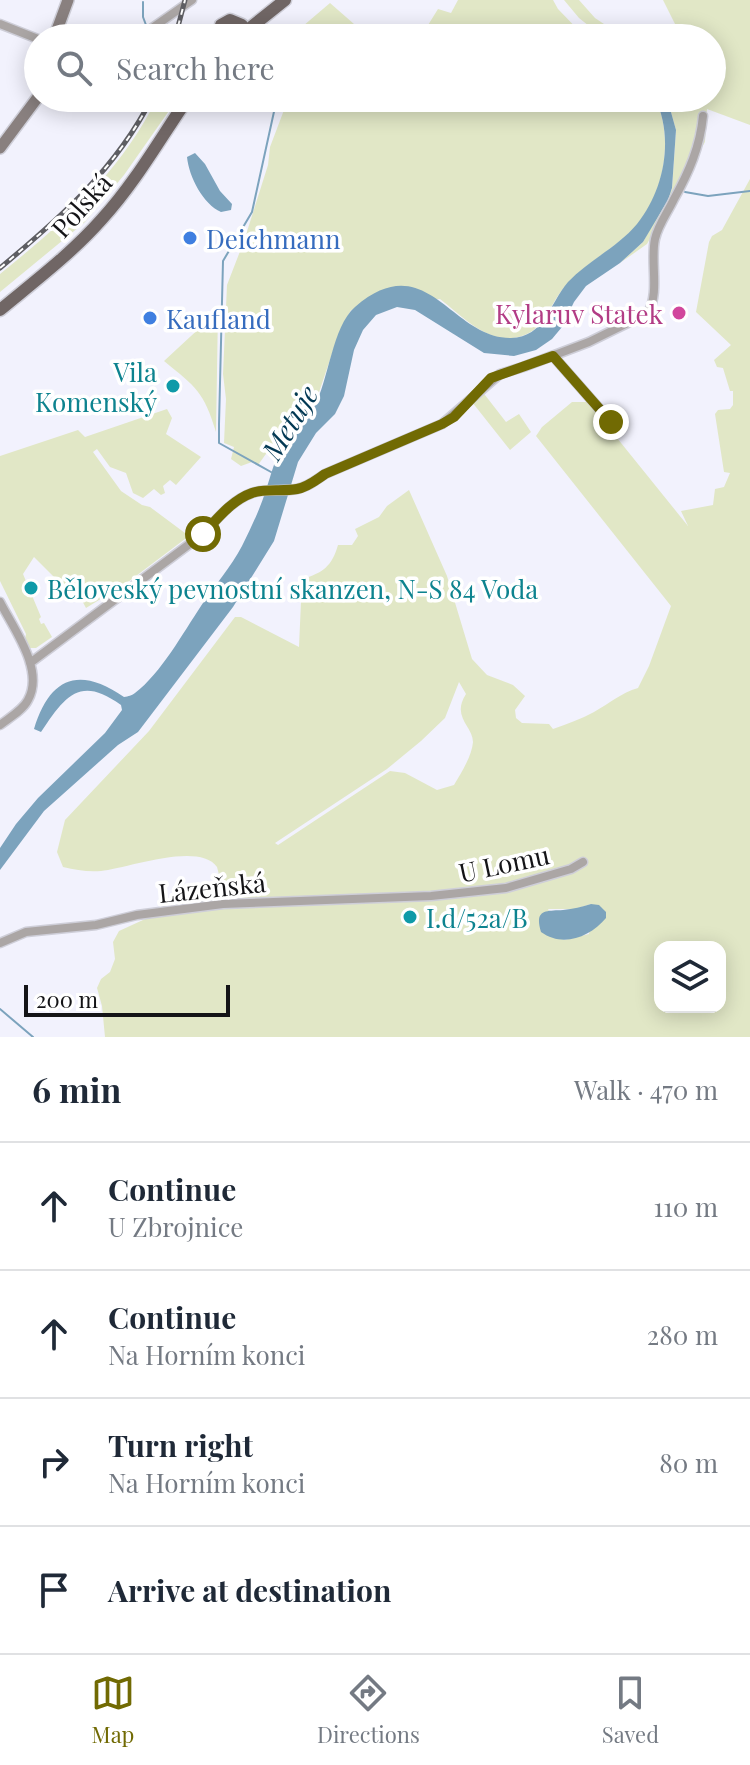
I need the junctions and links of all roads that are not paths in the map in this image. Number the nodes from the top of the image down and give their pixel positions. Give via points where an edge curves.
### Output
1 (68, 0) edge
2 (192, 0) edge
3 (280, 4) edge
4 (57, 24) edge
5 (158, 24) edge
6 (254, 24) edge
7 (1, 26) edge
8 (24, 34) edge
9 (27, 112) edge
10 (178, 112) edge
11 (703, 116) dead end
12 (0, 148) edge
13 (0, 310) edge
14 (553, 356) junction
15 (611, 422) dead end
16 (0, 602) edge
17 (30, 663) junction
18 (0, 725) edge
19 (583, 862) dead end
20 (431, 896) joint
21 (0, 943) edge

1 - 4 main road
2 - 5 street
3 - 6 main road
7 - 8 street
9 - 12 main road
10 - 13 main road, Polská via 101,221
11 - 14 street via 692,165 656,234 653,305 648,313
14 - 15 street
14 - 17 street via 491,378 442,424 298,489 247,495
16 - 17 street
17 - 18 street via 33,677 27,702
19 - 20 street, U Lomu via 506,888
20 - 21 street, Lázeňská via 223,904 26,932

